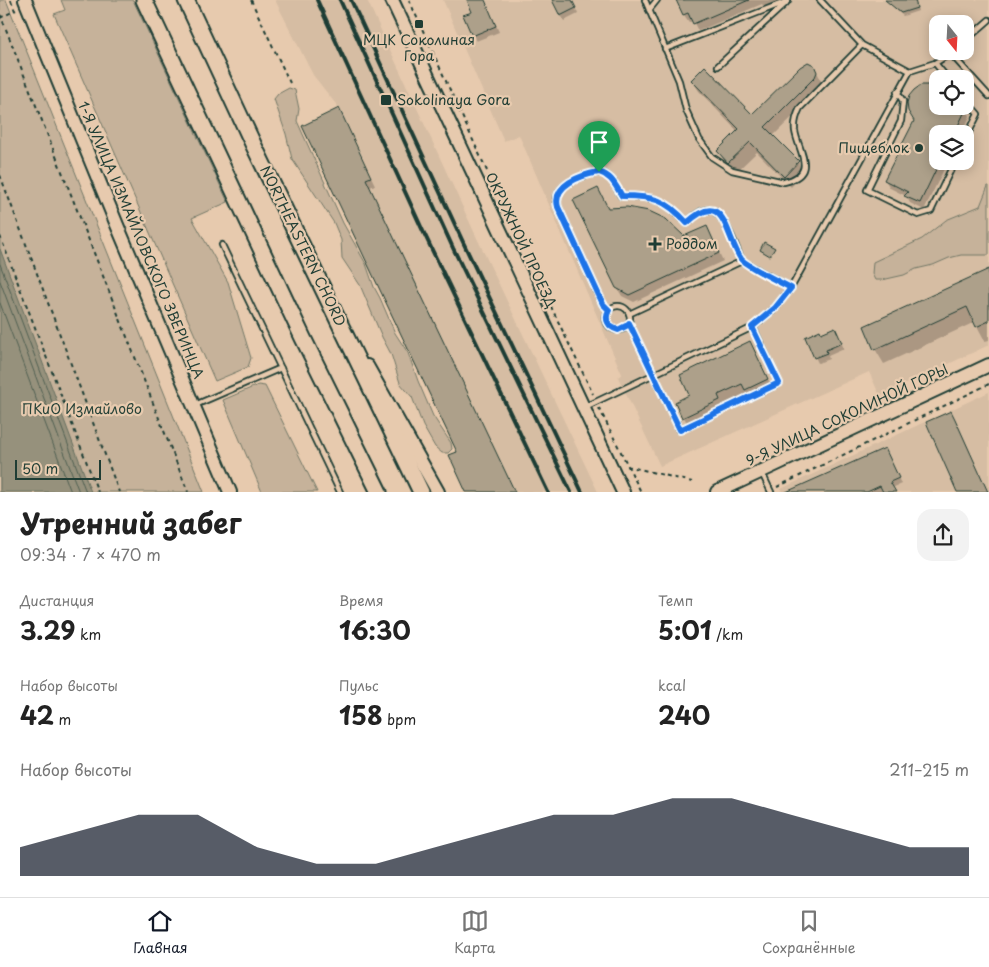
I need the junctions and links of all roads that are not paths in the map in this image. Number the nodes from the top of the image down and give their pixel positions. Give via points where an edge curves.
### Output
1 (25, 0) edge
2 (144, 0) edge
3 (186, 0) edge
4 (392, 0) edge
5 (645, 0) edge
6 (657, 0) edge
7 (789, 0) edge
8 (820, 0) edge
9 (649, 10) junction
10 (989, 21) edge
11 (974, 34) edge
12 (862, 45) junction
13 (666, 49) junction
14 (940, 60) edge
15 (958, 60) edge
16 (935, 63) junction
17 (718, 66) dead end
18 (941, 70) edge
19 (910, 71) junction
20 (897, 92) junction
21 (989, 96) edge
22 (974, 109) edge
23 (972, 125) edge
24 (951, 170) edge
25 (222, 245) dead end
26 (742, 261) junction
27 (317, 276) junction
28 (791, 288) junction
29 (609, 310) junction
30 (629, 314) junction
31 (629, 323) junction
32 (752, 327) junction
33 (989, 366) edge
34 (281, 368) junction
35 (654, 374) junction
36 (194, 406) junction
37 (583, 408) junction
38 (761, 472) junction
39 (771, 491) edge
40 (230, 492) edge
41 (340, 492) edge
42 (378, 492) edge
43 (421, 492) edge
44 (438, 492) edge
45 (623, 492) edge
46 (717, 492) edge

1 - 36 street, 1-Я УЛИЦА ИЗМАЙЛОВСКОГО ЗВЕРИНЦА
2 - 42 main road
3 - 27 main road, NORTHEASTERN CHORD
4 - 37 street, ОКРУЖНОЙ ПРОЕЗД
5 - 9 lane
6 - 9 lane
7 - 13 lane
7 - 17 lane
8 - 12 lane
9 - 13 lane
10 - 11 lane
12 - 13 lane via 800,108 795,118 804,167 792,180 784,182 732,170 712,157 699,139 686,110
12 - 19 lane
14 - 16 lane
15 - 21 lane
16 - 18 lane
16 - 19 lane
19 - 20 lane
20 - 24 lane via 903,100 901,120 867,190 918,215 931,211
20 - 28 lane
22 - 23 lane via 978,114
25 - 34 lane
26 - 28 lane
26 - 29 lane via 722,217 714,210 697,213 687,223 674,209 658,200 622,196 607,174 590,173 563,187 556,200 603,304
26 - 30 lane
27 - 43 main road, NORTHEASTERN CHORD
27 - 44 street
28 - 32 lane via 775,308
29 - 30 lane via 619,306
29 - 31 lane via 607,322 613,328 622,329
30 - 31 lane
31 - 35 lane
32 - 35 lane
32 - 35 lane via 779,383 680,430
33 - 38 street, 9-Я УЛИЦА СОКОЛИНОЙ ГОРЫ
34 - 36 lane
34 - 41 lane
35 - 37 lane
36 - 40 street, 1-Я УЛИЦА ИЗМАЙЛОВСКОГО ЗВЕРИНЦА
37 - 45 street, ОКРУЖНОЙ ПРОЕЗД
38 - 39 lane
38 - 46 street, 9-Я УЛИЦА СОКОЛИНОЙ ГОРЫ

